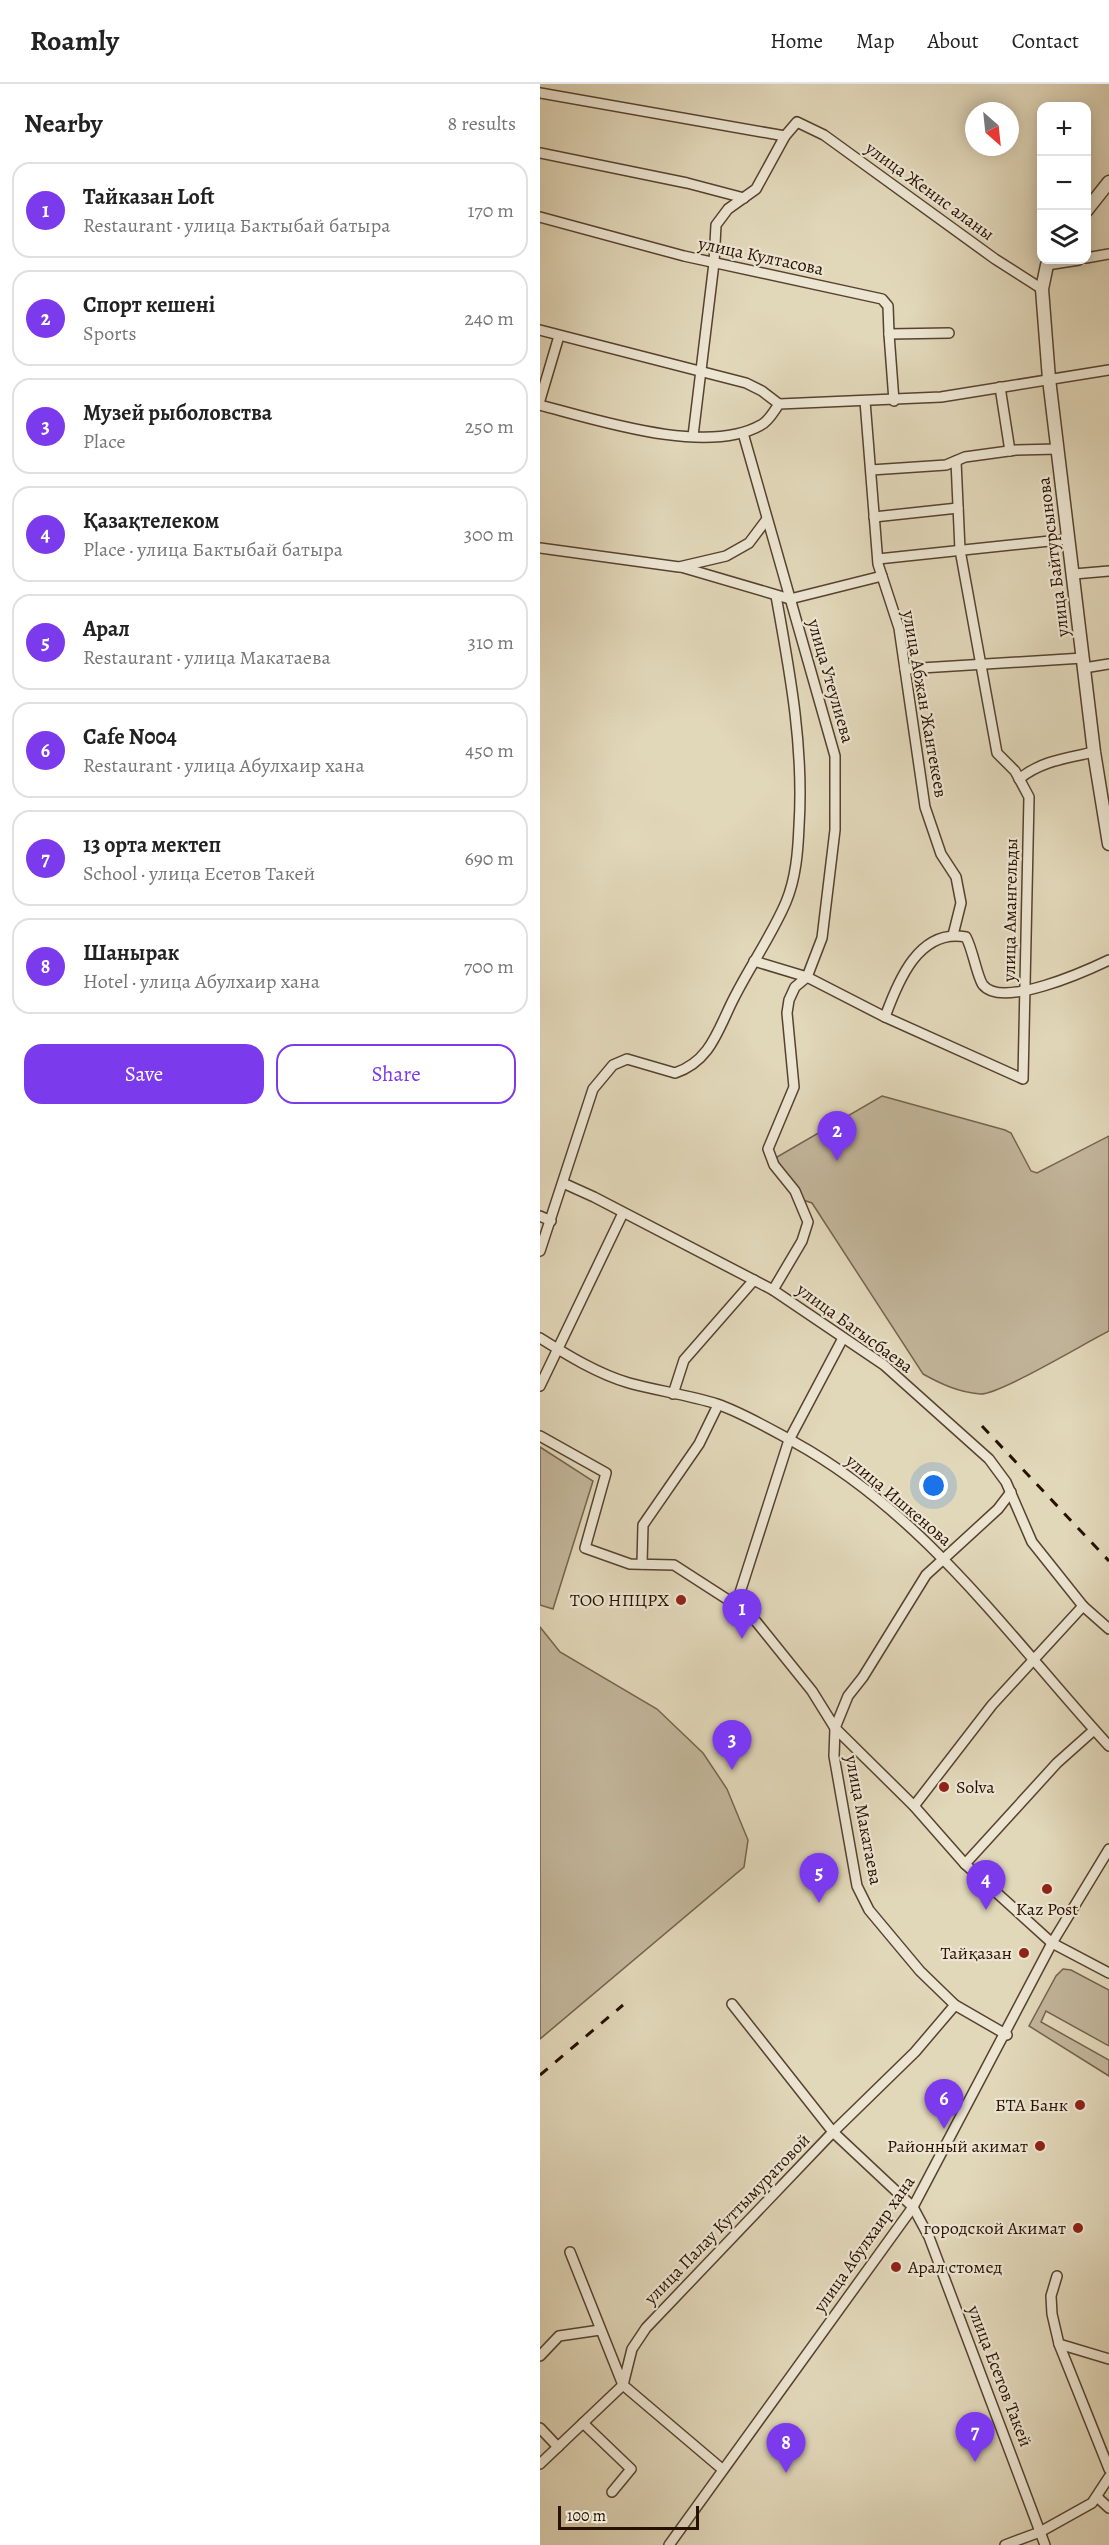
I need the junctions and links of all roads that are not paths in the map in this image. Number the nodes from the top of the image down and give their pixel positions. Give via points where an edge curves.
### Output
1 (540, 93) edge
2 (786, 136) junction
3 (540, 153) edge
4 (1109, 182) edge
5 (744, 198) junction
6 (1087, 210) edge
7 (540, 217) edge
8 (1109, 254) edge
9 (1091, 257) edge
10 (714, 263) junction
11 (1048, 264) edge
12 (1042, 289) junction
13 (540, 330) edge
14 (949, 333) dead end
15 (889, 334) junction
16 (559, 336) junction
17 (1109, 370) edge
18 (702, 373) junction
19 (1048, 379) junction
20 (1000, 387) junction
21 (540, 400) edge
22 (866, 401) junction
23 (894, 401) junction
24 (779, 404) junction
25 (540, 405) edge
26 (743, 433) junction
27 (693, 436) junction
28 (1058, 449) junction
29 (1010, 451) junction
30 (956, 460) junction
31 (871, 470) junction
32 (958, 508) junction
33 (874, 517) junction
34 (767, 519) junction
35 (1070, 539) junction
36 (540, 548) edge
37 (960, 550) junction
38 (878, 559) junction
39 (679, 567) junction
40 (1109, 571) edge
41 (1074, 574) junction
42 (882, 576) junction
43 (776, 596) junction
44 (790, 599) junction
45 (1084, 663) junction
46 (982, 664) junction
47 (1109, 664) edge
48 (904, 669) junction
49 (1094, 752) junction
50 (1019, 779) junction
51 (1109, 844) edge
52 (953, 935) junction
53 (1109, 960) edge
54 (754, 961) junction
55 (807, 977) junction
56 (1025, 992) junction
57 (885, 1017) junction
58 (563, 1183) junction
59 (623, 1213) junction
60 (540, 1216) edge
61 (551, 1221) junction
62 (540, 1251) edge
63 (754, 1280) junction
64 (772, 1290) junction
65 (540, 1338) edge
66 (843, 1338) junction
67 (558, 1350) junction
68 (540, 1386) edge
69 (673, 1394) junction
70 (718, 1405) junction
71 (540, 1436) edge
72 (789, 1440) junction
73 (1011, 1492) junction
74 (946, 1560) junction
75 (642, 1564) junction
76 (736, 1605) junction
77 (1083, 1606) junction
78 (1109, 1629) edge
79 (1032, 1659) junction
80 (835, 1728) junction
81 (1094, 1730) junction
82 (1109, 1746) edge
83 (914, 1806) junction
84 (1109, 1849) edge
85 (965, 1864) junction
86 (1052, 1943) junction
87 (1109, 1973) edge
88 (732, 2004) dead end
89 (955, 2005) junction
90 (1006, 2035) junction
91 (833, 2132) junction
92 (913, 2207) junction
93 (570, 2252) dead end
94 (1057, 2276) dead end
95 (600, 2330) junction
96 (1059, 2344) junction
97 (540, 2355) edge
98 (1109, 2359) edge
99 (623, 2385) junction
100 (583, 2423) junction
101 (540, 2428) edge
102 (558, 2447) junction
103 (540, 2464) edge
104 (722, 2469) junction
105 (1109, 2469) edge
106 (1109, 2477) edge
107 (612, 2492) dead end
108 (1097, 2497) junction
109 (1109, 2508) edge
110 (1040, 2532) junction
111 (669, 2545) edge
112 (1005, 2545) edge
113 (1045, 2545) edge

1 - 2 street
2 - 5 street via 756,189
2 - 12 street, улица Женис аланы via 797,122 824,135
3 - 5 street
4 - 6 street
5 - 10 street via 728,209 716,225
7 - 10 street, улица Култасова
8 - 9 street
10 - 15 street, улица Култасова via 882,299 888,306
10 - 18 street
11 - 12 street, улица Байтурсынова
12 - 19 street, улица Байтурсынова
13 - 16 street
14 - 15 street
15 - 23 street, улица Култасова
16 - 18 street
16 - 21 street
17 - 19 street
18 - 24 street via 746,383
18 - 27 street
19 - 20 street
19 - 28 street, улица Байтурсынова
20 - 23 street
20 - 29 street
22 - 23 street
22 - 24 street
22 - 31 street, улица Абжан Жантекеев
24 - 26 street via 764,424
25 - 27 street via 662,434
26 - 27 street
26 - 34 street, улица Утеулиева
28 - 29 street
28 - 35 street, улица Байтурсынова
29 - 30 street
30 - 31 street via 946,465
30 - 32 street
31 - 33 street, улица Абжан Жантекеев
32 - 33 street
32 - 37 street
33 - 38 street, улица Абжан Жантекеев
34 - 39 street via 749,543 726,556
34 - 44 street, улица Утеулиева
35 - 37 street
35 - 41 street, улица Байтурсынова
36 - 39 street
37 - 38 street
37 - 46 street
38 - 42 street, улица Абжан Жантекеев
39 - 43 street
40 - 41 street
41 - 45 street, улица Байтурсынова
42 - 44 street
42 - 48 street, улица Абжан Жантекеев via 899,628
43 - 44 street
43 - 54 street via 798,717 802,782 797,862 786,901
44 - 55 street, улица Утеулиева via 835,756 835,830 822,938
45 - 46 street
45 - 47 street
45 - 49 street, улица Байтурсынова
46 - 48 street
46 - 50 street, улица Амангельды via 997,753
48 - 52 street, улица Абжан Жантекеев via 925,807 941,854 956,877 961,903
49 - 50 street via 1032,768
49 - 51 street, улица Байтурсынова
50 - 56 street, улица Амангельды via 1029,797
52 - 56 street via 966,937 974,951 982,984 1006,994
52 - 57 street via 935,939 918,954 899,981
53 - 56 street
54 - 55 street
54 - 58 street via 710,1049 699,1061 675,1073 627,1059 609,1070 593,1089
55 - 57 street
55 - 64 street, улица Утеулиева via 795,987 787,1013 794,1087 768,1149 774,1165 795,1191 808,1222 802,1240
56 - 57 street, улица Амангельды via 1023,1079
58 - 59 street, улица Багысбаева
58 - 61 street
59 - 63 street, улица Багысбаева
59 - 67 street
60 - 61 street
61 - 62 street
63 - 64 street, улица Багысбаева
63 - 69 street via 684,1360
64 - 66 street, улица Багысбаева
65 - 67 street, улица Ишкенова
66 - 72 street
66 - 73 street, улица Багысбаева via 884,1365 989,1459
67 - 68 street
67 - 69 street, улица Ишкенова via 626,1382
69 - 70 street, улица Ишкенова
70 - 72 street, улица Ишкенова
70 - 75 street via 699,1443 643,1525
71 - 75 street via 606,1473 585,1548 630,1564
72 - 74 street, улица Ишкенова via 829,1463 887,1507
72 - 76 street
73 - 74 street
73 - 77 street, улица Багысбаева via 1032,1542
74 - 79 street, улица Ишкенова
74 - 80 street via 926,1575 848,1696
75 - 76 street via 674,1565
76 - 80 street via 750,1614 812,1691
77 - 78 street, улица Багысбаева
77 - 79 street
79 - 81 street, улица Ишкенова
79 - 83 street
80 - 83 street
80 - 89 street, улица Макатаева via 834,1756 856,1886 883,1929
81 - 82 street, улица Ишкенова
81 - 85 street via 1057,1763
83 - 85 street
84 - 86 street, улица Абулхаир хана
85 - 86 street
86 - 87 street
86 - 90 street, улица Абулхаир хана
88 - 91 street, улица Есетов Такей
89 - 90 street, улица Макатаева
89 - 91 street, улица Палау Куттымуратовой via 915,2052
90 - 92 street, улица Абулхаир хана
91 - 92 street, улица Есетов Такей
91 - 99 street, улица Палау Куттымуратовой via 646,2328 632,2349
92 - 104 street, улица Абулхаир хана
92 - 110 street, улица Есетов Такей via 929,2237
93 - 95 street
94 - 96 street via 1051,2296
95 - 97 street via 559,2336
95 - 99 street
96 - 98 street
96 - 105 street
99 - 100 street
99 - 104 street
100 - 102 street
100 - 107 street via 631,2469
101 - 102 street
102 - 103 street
104 - 111 street, улица Абулхаир хана
106 - 108 street
108 - 109 street
108 - 110 street
110 - 112 street
110 - 113 street, улица Есетов Такей

